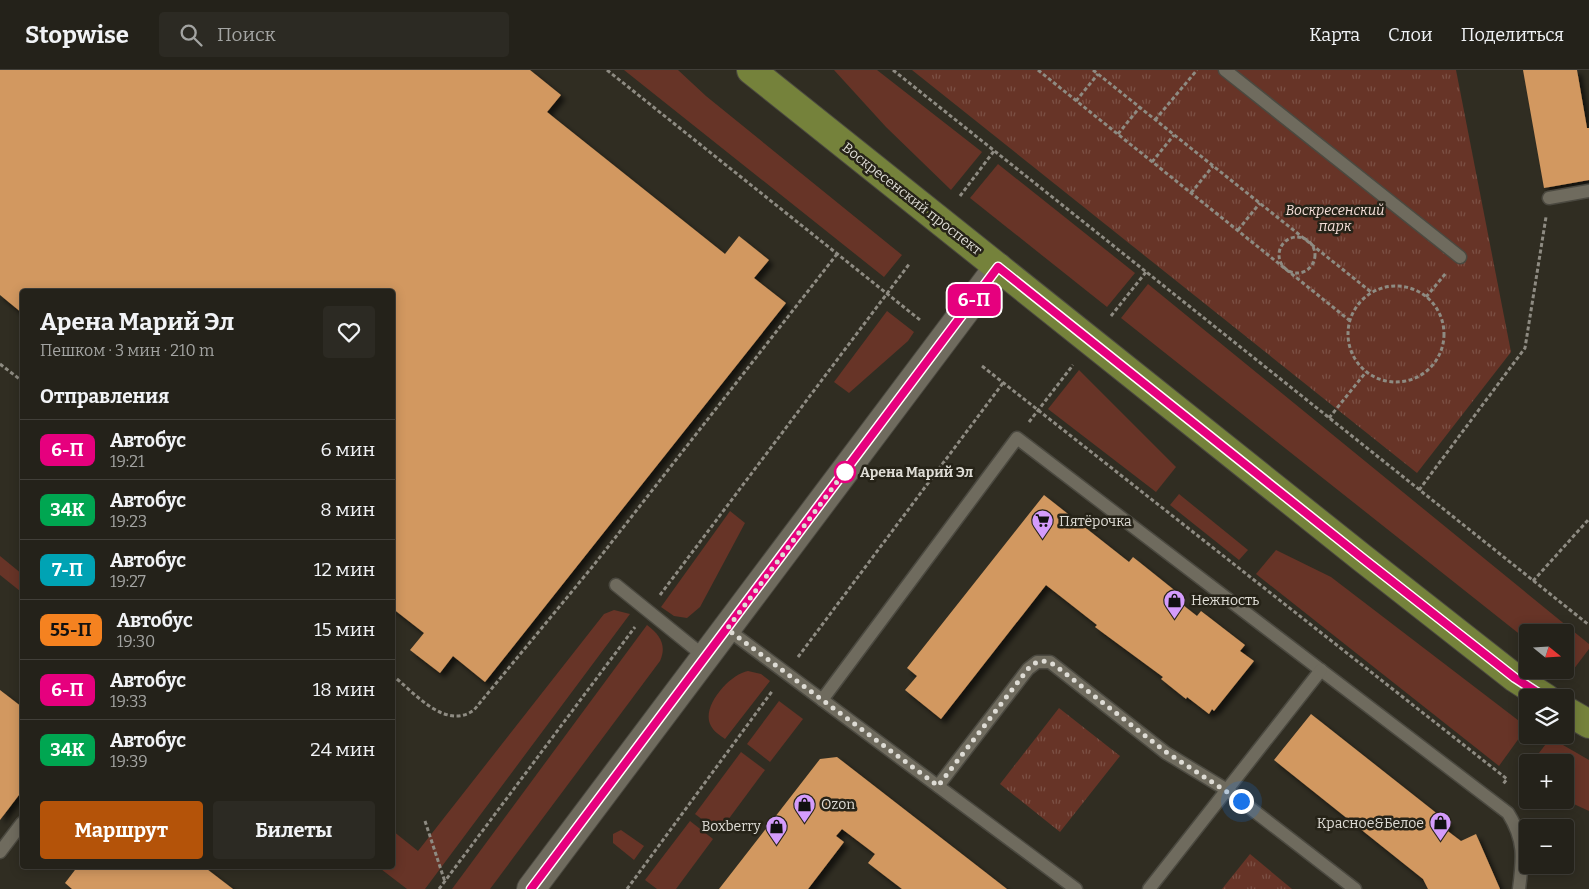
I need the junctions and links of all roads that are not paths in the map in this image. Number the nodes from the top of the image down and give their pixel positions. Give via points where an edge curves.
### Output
1 (751, 70) edge
2 (1225, 70) edge
3 (1589, 191) edge
4 (1548, 198) road end
5 (1460, 258) road end
6 (998, 267) junction
7 (616, 585) dead end
8 (727, 629) junction
9 (706, 657) junction
10 (1321, 670) junction
11 (1532, 689) edge
12 (822, 700) junction
13 (1574, 715) edge
14 (1589, 724) edge
15 (938, 786) junction
16 (1227, 790) junction
17 (20, 827) edge
18 (0, 852) edge
19 (531, 889) edge
20 (1076, 889) edge
21 (1149, 889) edge
22 (1355, 889) edge
23 (1519, 889) edge

1 - 6 main road, Воскресенский проспект
2 - 5 lane
3 - 4 lane
6 - 8 main road
6 - 11 main road, Воскресенский проспект
7 - 9 lane
8 - 9 main road
8 - 12 lane
9 - 19 main road
10 - 12 lane via 1017,438
10 - 16 lane
10 - 23 lane via 1508,813 1522,845
12 - 15 lane
13 - 14 main road
15 - 16 lane via 1028,669 1042,661 1050,662 1166,752
15 - 20 lane
16 - 21 lane
16 - 22 lane
17 - 18 lane

